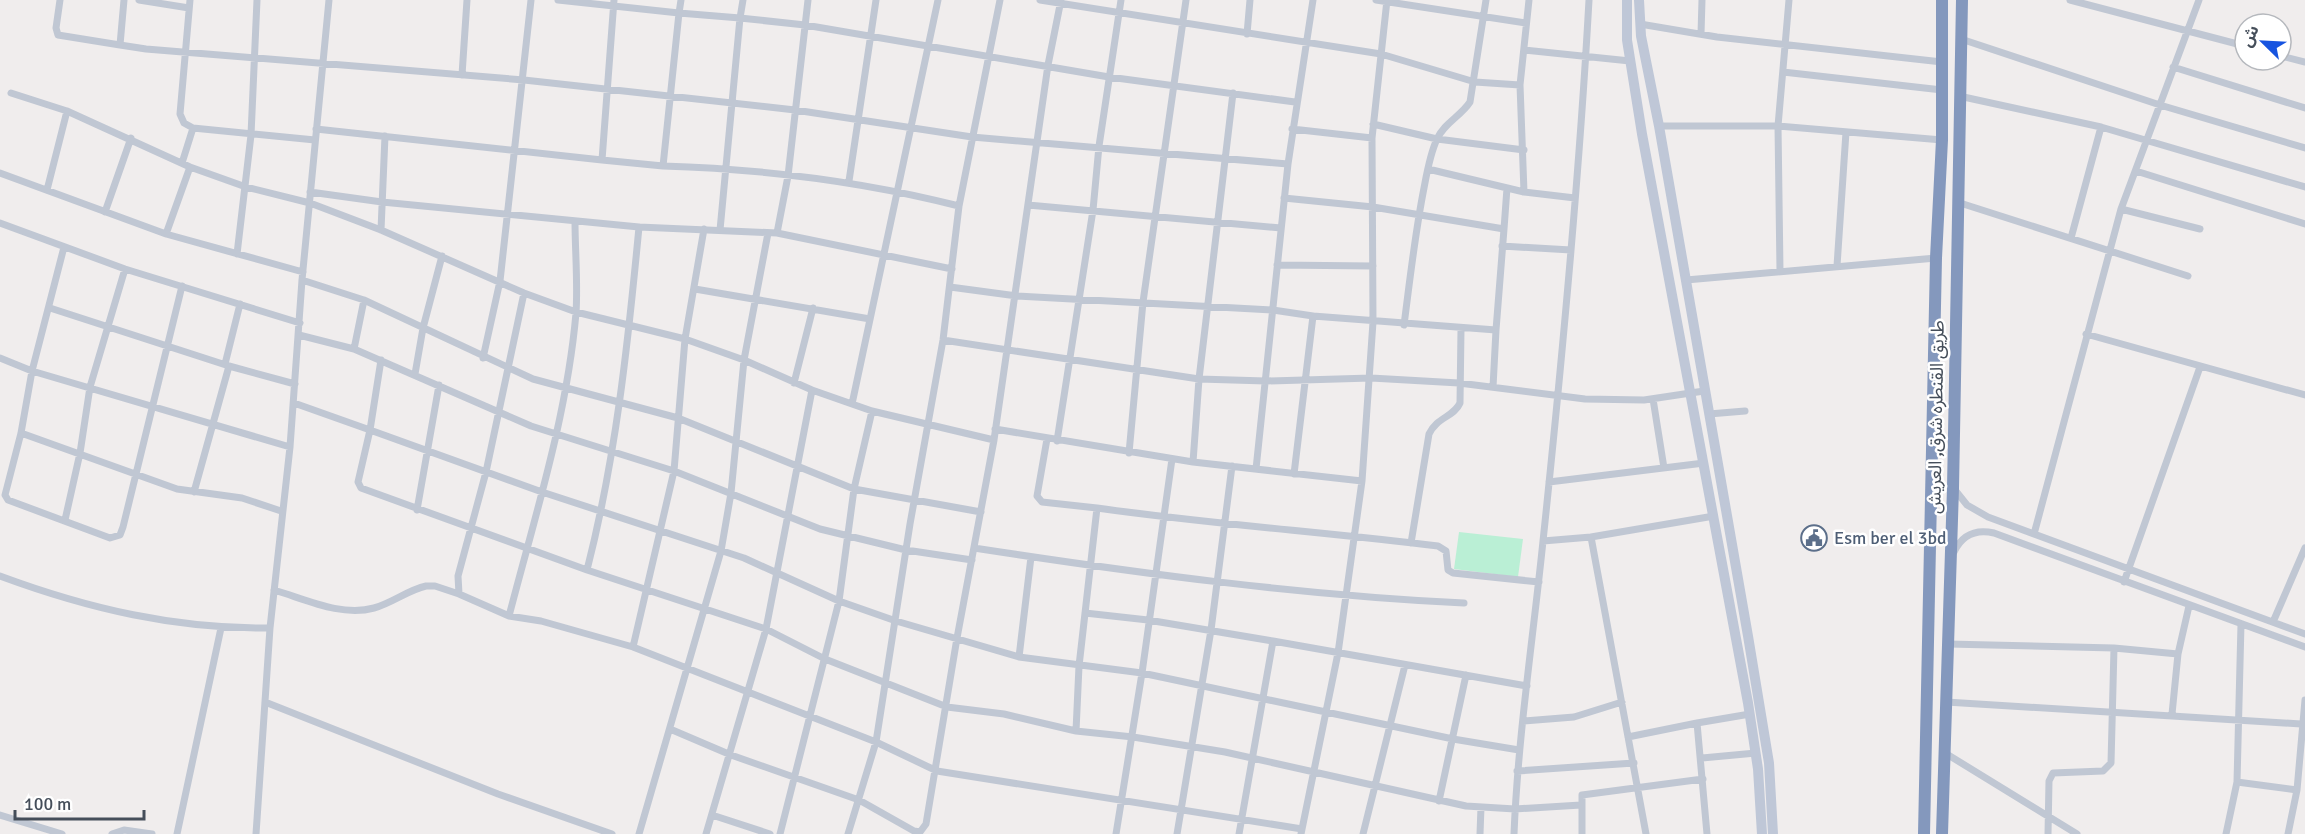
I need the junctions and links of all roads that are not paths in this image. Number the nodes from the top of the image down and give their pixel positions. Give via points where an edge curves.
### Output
1 (60, 0) edge
2 (124, 0) edge
3 (139, 0) edge
4 (256, 0) edge
5 (329, 0) edge
6 (467, 0) edge
7 (531, 0) edge
8 (558, 0) edge
9 (681, 0) edge
10 (743, 0) edge
11 (808, 0) edge
12 (876, 0) edge
13 (938, 0) edge
14 (1000, 0) edge
15 (1040, 0) edge
16 (1121, 0) edge
17 (1186, 0) edge
18 (1250, 0) edge
19 (1313, 0) edge
20 (1376, 0) edge
21 (1486, 0) edge
22 (1529, 0) edge
23 (1589, 0) edge
24 (1627, 0) edge
25 (1639, 0) edge
26 (1702, 0) edge
27 (1789, 0) edge
28 (1942, 0) edge
29 (1962, 0) edge
30 (2070, 0) edge
31 (2199, 0) edge
32 (1387, 1) edge
33 (1060, 2) edge
34 (190, 4) edge
35 (613, 4) edge
36 (679, 13) junction
37 (1118, 13) junction
38 (1484, 16) junction
39 (740, 18) junction
40 (1181, 22) junction
41 (1526, 23) junction
42 (1640, 24) junction
43 (805, 25) junction
44 (2186, 31) junction
45 (1246, 34) junction
46 (1701, 34) junction
47 (870, 37) junction
48 (1961, 39) junction
49 (2233, 43) edge
50 (1307, 44) junction
51 (1785, 44) junction
52 (120, 45) junction
53 (929, 46) junction
54 (1524, 50) junction
55 (185, 53) junction
56 (1381, 54) junction
57 (989, 55) junction
58 (1586, 57) junction
59 (253, 58) junction
60 (1630, 61) junction
61 (322, 62) junction
62 (1942, 62) junction
63 (1048, 65) junction
64 (2173, 67) junction
65 (1783, 72) junction
66 (462, 75) junction
67 (1109, 77) junction
68 (524, 80) junction
69 (1475, 82) junction
70 (1521, 85) junction
71 (1172, 86) junction
72 (606, 90) junction
73 (1942, 90) junction
74 (11, 93) dead end
75 (1233, 93) junction
76 (1959, 96) junction
77 (670, 98) junction
78 (1295, 102) junction
79 (732, 104) junction
80 (2160, 105) junction
81 (2305, 108) edge
82 (795, 110) junction
83 (67, 111) junction
84 (859, 119) junction
85 (1373, 124) junction
86 (911, 126) junction
87 (1659, 126) junction
88 (1778, 126) junction
89 (2101, 127) junction
90 (193, 128) junction
91 (316, 129) junction
92 (1292, 129) junction
93 (1846, 132) junction
94 (251, 135) junction
95 (384, 136) junction
96 (972, 137) junction
97 (131, 138) junction
98 (1372, 138) junction
99 (1437, 139) junction
100 (315, 140) junction
101 (1942, 140) junction
102 (2146, 140) junction
103 (1037, 142) junction
104 (1099, 146) junction
105 (2305, 148) edge
106 (1524, 150) junction
107 (514, 153) junction
108 (1162, 153) junction
109 (1224, 159) junction
110 (602, 160) junction
111 (182, 163) junction
112 (1288, 164) junction
113 (663, 166) junction
114 (189, 167) junction
115 (726, 168) junction
116 (1428, 169) junction
117 (2136, 171) junction
118 (0, 173) edge
119 (788, 176) junction
120 (849, 181) junction
121 (246, 187) junction
122 (2305, 187) edge
123 (1507, 188) junction
124 (47, 190) junction
125 (898, 190) junction
126 (310, 192) junction
127 (1524, 192) junction
128 (1284, 198) junction
129 (1575, 198) junction
130 (382, 202) junction
131 (1957, 202) junction
132 (310, 203) junction
133 (1028, 205) junction
134 (959, 206) junction
135 (1373, 207) junction
136 (1093, 210) junction
137 (2121, 210) junction
138 (105, 212) junction
139 (507, 213) junction
140 (1419, 213) junction
141 (1156, 215) junction
142 (575, 221) junction
143 (1218, 221) junction
144 (0, 224) edge
145 (2305, 224) edge
146 (639, 227) junction
147 (1281, 228) junction
148 (1504, 228) junction
149 (2200, 229) dead end
150 (381, 230) junction
151 (705, 230) junction
152 (720, 230) junction
153 (768, 233) junction
154 (777, 233) junction
155 (166, 234) junction
156 (2071, 238) junction
157 (1502, 246) junction
158 (64, 247) junction
159 (1570, 250) junction
160 (2108, 251) junction
161 (237, 254) junction
162 (442, 256) junction
163 (884, 256) junction
164 (1936, 258) junction
165 (1277, 265) junction
166 (1373, 266) junction
167 (1837, 266) junction
168 (125, 268) junction
169 (951, 269) junction
170 (1780, 271) junction
171 (302, 276) junction
172 (2188, 276) dead end
173 (1686, 280) junction
174 (500, 281) junction
175 (182, 286) junction
176 (950, 287) junction
177 (695, 289) junction
178 (524, 293) junction
179 (1017, 296) junction
180 (756, 298) junction
181 (1077, 298) junction
182 (364, 300) junction
183 (1143, 302) junction
184 (240, 304) junction
185 (1208, 306) junction
186 (50, 308) junction
187 (813, 308) junction
188 (1273, 310) junction
189 (576, 312) junction
190 (1313, 316) junction
191 (870, 319) junction
192 (1373, 322) junction
193 (300, 323) junction
194 (1404, 325) junction
195 (106, 326) junction
196 (630, 326) junction
197 (423, 328) junction
198 (1461, 329) junction
199 (1496, 330) junction
200 (2086, 334) junction
201 (299, 336) junction
202 (685, 339) junction
203 (943, 340) junction
204 (166, 345) junction
205 (354, 349) junction
206 (1008, 352) junction
207 (0, 358) edge
208 (483, 358) junction
209 (1070, 359) junction
210 (381, 360) junction
211 (744, 360) junction
212 (227, 365) junction
213 (2200, 367) junction
214 (506, 368) junction
215 (1138, 368) junction
216 (32, 371) junction
217 (415, 374) junction
218 (1371, 378) junction
219 (1199, 379) junction
220 (1305, 380) junction
221 (1266, 381) junction
222 (794, 383) junction
223 (1459, 383) junction
224 (295, 384) junction
225 (439, 385) junction
226 (90, 387) junction
227 (1493, 387) junction
228 (563, 389) junction
229 (812, 390) junction
230 (1704, 391) junction
231 (1690, 394) junction
232 (2305, 395) edge
233 (1557, 397) junction
234 (1653, 399) junction
235 (621, 401) junction
236 (294, 404) junction
237 (852, 404) junction
238 (151, 407) junction
239 (499, 411) junction
240 (872, 411) junction
241 (1745, 411) dead end
242 (1708, 414) junction
243 (678, 418) junction
244 (928, 423) junction
245 (213, 427) junction
246 (996, 429) junction
247 (370, 430) junction
248 (21, 433) junction
249 (555, 435) junction
250 (1047, 439) junction
251 (994, 440) junction
252 (1057, 441) junction
253 (736, 442) junction
254 (290, 447) junction
255 (613, 450) junction
256 (429, 452) junction
257 (80, 453) junction
258 (1129, 453) junction
259 (1172, 459) junction
260 (1193, 462) junction
261 (1704, 463) junction
262 (1232, 466) junction
263 (798, 468) junction
264 (1664, 468) junction
265 (1256, 469) junction
266 (674, 471) junction
267 (486, 472) junction
268 (1294, 474) junction
269 (135, 476) junction
270 (1362, 481) junction
271 (1549, 482) junction
272 (1953, 488) junction
273 (854, 489) junction
274 (194, 492) junction
275 (542, 492) junction
276 (731, 493) junction
277 (914, 500) junction
278 (1097, 508) junction
279 (417, 510) junction
280 (281, 512) junction
281 (602, 512) junction
282 (981, 512) junction
283 (1714, 516) junction
284 (1163, 517) junction
285 (789, 518) junction
286 (65, 520) junction
287 (1226, 524) junction
288 (472, 530) junction
289 (661, 531) junction
290 (2034, 534) junction
291 (848, 537) junction
292 (1355, 537) junction
293 (1591, 537) junction
294 (1543, 541) junction
295 (1411, 543) junction
296 (974, 548) junction
297 (2305, 548) edge
298 (526, 549) junction
299 (906, 550) junction
300 (721, 551) junction
301 (1031, 557) junction
302 (972, 560) junction
303 (1951, 560) junction
304 (1090, 564) junction
305 (2128, 569) junction
306 (587, 570) junction
307 (777, 573) junction
308 (1154, 574) junction
309 (0, 576) edge
310 (1539, 582) junction
311 (2124, 582) junction
312 (1217, 583) junction
313 (647, 588) junction
314 (274, 590) junction
315 (459, 594) junction
316 (1346, 597) junction
317 (839, 601) junction
318 (1464, 603) dead end
319 (2189, 606) junction
320 (706, 607) junction
321 (1085, 613) junction
322 (509, 616) junction
323 (1148, 620) junction
324 (896, 621) junction
325 (2273, 622) junction
326 (2241, 624) junction
327 (221, 628) junction
328 (270, 628) junction
329 (766, 629) junction
330 (1211, 630) junction
331 (2305, 634) edge
332 (1748, 636) junction
333 (957, 638) junction
334 (1736, 638) junction
335 (1272, 641) junction
336 (1948, 644) junction
337 (633, 646) junction
338 (2305, 647) edge
339 (2114, 648) junction
340 (1338, 653) junction
341 (2178, 654) junction
342 (1018, 657) junction
343 (825, 659) junction
344 (1406, 665) junction
345 (1079, 666) junction
346 (688, 667) junction
347 (1142, 674) junction
348 (1466, 675) junction
349 (886, 683) junction
350 (1202, 686) junction
351 (1527, 686) junction
352 (747, 692) junction
353 (1264, 697) junction
354 (2305, 700) edge
355 (265, 702) junction
356 (1622, 702) junction
357 (1946, 702) junction
358 (947, 707) junction
359 (1327, 711) junction
360 (2112, 711) junction
361 (1750, 714) junction
362 (2172, 714) junction
363 (810, 718) junction
364 (2240, 719) junction
365 (1523, 721) junction
366 (1697, 723) junction
367 (2301, 724) junction
368 (1392, 726) junction
369 (670, 729) junction
370 (1076, 731) junction
371 (1132, 736) junction
372 (1628, 737) junction
373 (1453, 739) junction
374 (876, 742) junction
375 (1190, 746) junction
376 (1519, 750) junction
377 (1756, 753) junction
378 (1945, 753) junction
379 (731, 755) junction
380 (1702, 758) junction
381 (1254, 759) junction
382 (1634, 763) junction
383 (937, 771) junction
384 (1517, 771) junction
385 (1315, 773) junction
386 (795, 778) junction
387 (1703, 779) junction
388 (2237, 782) junction
389 (1375, 786) junction
390 (1638, 789) junction
391 (2296, 790) junction
392 (1123, 799) junction
393 (859, 800) junction
394 (1439, 801) junction
395 (1581, 805) junction
396 (1481, 807) junction
397 (1181, 809) junction
398 (1515, 809) junction
399 (0, 814) edge
400 (712, 815) junction
401 (2048, 815) junction
402 (1241, 821) junction
403 (1301, 831) edge
404 (1767, 832) edge
405 (62, 834) edge
406 (112, 834) edge
407 (152, 834) edge
408 (177, 834) edge
409 (256, 834) edge
410 (612, 834) edge
411 (639, 834) edge
412 (706, 834) edge
413 (770, 834) edge
414 (780, 834) edge
415 (848, 834) edge
416 (1116, 834) edge
417 (1177, 834) edge
418 (1239, 834) edge
419 (1363, 834) edge
420 (1480, 834) edge
421 (1514, 834) edge
422 (1582, 834) edge
423 (1646, 834) edge
424 (1707, 834) edge
425 (1924, 834) edge
426 (1942, 834) edge
427 (2048, 834) edge
428 (2077, 834) edge
429 (2226, 834) edge
430 (2288, 834) edge

1 - 52 street via 58,35
2 - 52 street
3 - 34 street
4 - 59 street
5 - 61 street
6 - 66 street
7 - 68 street
8 - 35 street
9 - 36 street
10 - 39 street
11 - 43 street
12 - 47 street
13 - 53 street
14 - 57 street
15 - 33 street
16 - 37 street
17 - 40 street
18 - 45 street
19 - 50 street
20 - 32 street
21 - 38 street
22 - 41 street
23 - 58 street
24 - 60 main road
25 - 42 main road
26 - 46 street
27 - 51 street
28 - 62 highway, طريق القنطره شرق, العريش
29 - 48 highway, طريق القنطره شرق, العريش
30 - 44 street
31 - 44 street
32 - 38 street
32 - 56 street
33 - 37 street
33 - 63 street
34 - 55 street
35 - 36 street
35 - 72 street
36 - 39 street
36 - 77 street
37 - 40 street
37 - 67 street
38 - 41 street
38 - 69 street
39 - 43 street
39 - 79 street
40 - 45 street
40 - 71 street
41 - 54 street
42 - 46 street
42 - 87 main road
43 - 47 street
43 - 82 street
44 - 49 street
44 - 64 street
45 - 50 street
46 - 51 street
47 - 53 street
47 - 84 street
48 - 76 highway, طريق القنطره شرق, العريش
48 - 80 street
50 - 56 street
50 - 78 street
51 - 62 street
51 - 65 street
52 - 55 street
53 - 57 street
53 - 86 street
54 - 58 street
54 - 70 street
55 - 59 street
55 - 90 street via 180,114 184,123
56 - 69 street
56 - 85 street
57 - 63 street
57 - 96 street
58 - 60 street
58 - 129 street
59 - 61 street
59 - 94 street
60 - 231 main road
61 - 66 street
61 - 91 street
62 - 73 highway, طريق القنطره شرق, العريش
63 - 67 street
63 - 103 street
64 - 80 street
64 - 81 street
65 - 73 street
65 - 88 street
66 - 68 street
67 - 71 street
67 - 104 street
68 - 72 street
68 - 107 street
69 - 70 street
69 - 99 street via 1466,109 1448,123
70 - 106 street
71 - 75 street
71 - 108 street
72 - 77 street
72 - 110 street
73 - 101 highway, طريق القنطره شرق, العريش
74 - 83 street
75 - 78 street
75 - 109 street
76 - 89 street
76 - 131 highway, طريق القنطره شرق, العريش
77 - 79 street
77 - 113 street
78 - 92 street
79 - 82 street
79 - 115 street
80 - 102 street
80 - 105 street
82 - 84 street
82 - 119 street
83 - 97 street
83 - 124 street
84 - 86 street
84 - 120 street
85 - 98 street
85 - 99 street
86 - 96 street
86 - 125 street
87 - 88 street
87 - 173 main road
88 - 93 street
88 - 170 street
89 - 102 street
89 - 156 street
90 - 94 street
90 - 111 street
91 - 95 street
91 - 100 street
92 - 98 street
92 - 112 street
93 - 101 street
93 - 167 street
94 - 100 street
94 - 121 street
95 - 107 street
95 - 130 street
96 - 103 street
96 - 134 street
97 - 111 street
97 - 138 street
98 - 135 street
99 - 106 street
99 - 116 street
100 - 126 street
101 - 164 highway, طريق القنطره شرق, العريش
102 - 117 street
102 - 122 street
103 - 104 street
103 - 133 street
104 - 108 street
104 - 136 street
106 - 127 street
107 - 110 street
107 - 139 street
108 - 109 street
108 - 141 street
109 - 112 street
109 - 143 street
110 - 113 street
111 - 114 street
112 - 128 street
113 - 115 street
114 - 121 street
114 - 155 street
115 - 119 street
115 - 152 street
116 - 123 street
116 - 140 street
117 - 137 street
117 - 145 street
118 - 124 street
119 - 120 street
119 - 154 street
120 - 125 street
121 - 132 street
121 - 161 street
123 - 127 street
123 - 148 street
124 - 138 street
125 - 134 street
125 - 163 street
126 - 130 street
126 - 132 street
127 - 129 street
128 - 135 street
128 - 147 street
129 - 159 street
130 - 139 street
130 - 150 street
131 - 156 street
131 - 272 highway, طريق القنطره شرق, العريش
132 - 150 street
132 - 171 street
133 - 136 street
133 - 179 street
134 - 169 street
135 - 140 street
135 - 166 street
136 - 141 street
136 - 181 street
137 - 149 street
137 - 160 street
138 - 155 street
139 - 142 street
139 - 174 street
140 - 148 street
140 - 194 street
141 - 143 street
141 - 183 street
142 - 146 street
142 - 189 street
143 - 147 street
143 - 185 street
144 - 158 street
146 - 151 street
146 - 196 street
147 - 165 street
148 - 157 street
150 - 162 street
151 - 152 street
151 - 177 street
152 - 153 street
153 - 154 street
153 - 180 street
154 - 163 street
155 - 161 street
156 - 160 street
157 - 159 street
157 - 199 street
158 - 168 street
158 - 186 street
159 - 233 street
160 - 172 street
160 - 200 street
161 - 171 street
162 - 174 street
162 - 197 street
163 - 169 street
163 - 191 street
164 - 167 street
164 - 425 highway, طريق القنطره شرق, العريش
165 - 166 street
165 - 188 street
166 - 192 street
167 - 170 street
168 - 175 street
168 - 195 street
169 - 176 street
170 - 173 street
171 - 182 street
171 - 193 street
173 - 230 main road
174 - 178 street
174 - 208 street
175 - 184 street
175 - 204 street
176 - 179 street
176 - 203 street
177 - 180 street
177 - 202 street
178 - 189 street
178 - 214 street
179 - 181 street
179 - 206 street
180 - 187 street
180 - 211 street
181 - 183 street
181 - 209 street
182 - 197 street
182 - 205 street
183 - 185 street
183 - 215 street
184 - 193 street
184 - 212 street
185 - 188 street
185 - 219 street
186 - 195 street
186 - 216 street
187 - 191 street
187 - 222 street
188 - 190 street
188 - 221 street
189 - 196 street
189 - 228 street
190 - 192 street
190 - 220 street
191 - 237 street
192 - 194 street
192 - 218 street
193 - 201 street
194 - 198 street
195 - 204 street
195 - 226 street
196 - 202 street
196 - 235 street
197 - 208 street
197 - 217 street
198 - 199 street
198 - 223 street
199 - 227 street
200 - 213 street
200 - 290 street
201 - 205 street
201 - 224 street
202 - 211 street
202 - 243 street
203 - 206 street
203 - 244 street
204 - 212 street
204 - 238 street
205 - 210 street
206 - 209 street
206 - 246 street
207 - 216 street
208 - 214 street
209 - 215 street
209 - 252 street
210 - 217 street
210 - 247 street
211 - 222 street
211 - 253 street
212 - 224 street
212 - 245 street
213 - 232 street
213 - 305 street
214 - 228 street
214 - 239 street
215 - 219 street
215 - 258 street
216 - 226 street
216 - 248 street
217 - 225 street
218 - 220 street
218 - 223 street
218 - 270 street
219 - 221 street
219 - 260 street
220 - 221 street
220 - 268 street
221 - 265 street
222 - 229 street
223 - 227 street
223 - 295 street via 1458,407 1436,422 1430,434
224 - 236 street
225 - 239 street
225 - 256 street
226 - 238 street
226 - 257 street
227 - 233 street
228 - 235 street
228 - 249 street
229 - 237 street
229 - 263 street
230 - 231 street
230 - 242 main road
231 - 234 street
231 - 261 main road
233 - 234 street
233 - 271 street
234 - 264 street
235 - 243 street
235 - 255 street
236 - 247 street
236 - 254 street
237 - 240 street
238 - 245 street
238 - 269 street
239 - 249 street
239 - 267 street
240 - 244 street
240 - 273 street
241 - 242 street
242 - 332 main road
243 - 253 street
243 - 266 street
244 - 251 street
244 - 277 street
245 - 254 street
245 - 274 street
246 - 250 street
246 - 251 street
247 - 256 street
247 - 279 street via 359,486
248 - 257 street
248 - 286 street via 6,498
249 - 255 street
249 - 275 street
250 - 252 street
250 - 278 street via 1039,500
251 - 282 street
252 - 258 street
253 - 263 street
253 - 276 street
254 - 280 street
255 - 266 street
255 - 281 street
256 - 267 street
256 - 279 street
257 - 269 street
257 - 286 street
258 - 259 street
259 - 260 street
259 - 284 street
260 - 262 street
261 - 264 street
261 - 283 main road
262 - 265 street
262 - 287 street
263 - 273 street
263 - 285 street
264 - 271 street
265 - 268 street
266 - 276 street
266 - 289 street
267 - 275 street
267 - 288 street
268 - 270 street
269 - 274 street
269 - 286 street via 117,537
270 - 292 street
271 - 294 street
272 - 290 street via 1976,512
272 - 303 highway, طريق القنطره شرق, العريش
273 - 277 street
273 - 291 street
274 - 280 street via 242,498
275 - 281 street
275 - 298 street
276 - 285 street
276 - 300 street
277 - 282 street
277 - 299 street
278 - 284 street
278 - 304 street
279 - 288 street
280 - 314 street
281 - 289 street
281 - 306 street
282 - 296 street
283 - 293 street
283 - 334 main road
284 - 287 street
284 - 308 street
285 - 291 street
285 - 307 street
287 - 292 street
287 - 312 street
288 - 298 street
288 - 315 street via 458,576
289 - 300 street
289 - 313 street
290 - 305 street
291 - 299 street
291 - 317 street
292 - 295 street
292 - 316 street
293 - 294 street
293 - 356 street
294 - 310 street
295 - 310 street via 1444,548 1448,570 1453,573
296 - 301 street
296 - 302 street
297 - 325 street
298 - 306 street
298 - 322 street
299 - 302 street
299 - 324 street
300 - 307 street
300 - 320 street
301 - 304 street
301 - 342 street
302 - 333 street
303 - 311 street via 1961,541 1973,532 1984,531
303 - 336 highway, طريق القنطره شرق, العريش
304 - 308 street
304 - 321 street
305 - 311 street
305 - 325 street
306 - 313 street
307 - 317 street
307 - 329 street
308 - 312 street
308 - 323 street
309 - 327 street via 67,600 116,612
310 - 351 street
311 - 319 street
312 - 316 street
312 - 330 street
313 - 320 street
313 - 337 street
314 - 315 street via 337,609 357,610 373,608 426,586
314 - 328 street
315 - 322 street
316 - 318 street
316 - 340 street
317 - 324 street
317 - 343 street
319 - 326 street
319 - 341 street
320 - 329 street
320 - 346 street
321 - 323 street
321 - 345 street
322 - 337 street
323 - 330 street
323 - 347 street
324 - 333 street
324 - 349 street
325 - 331 street
326 - 338 street
326 - 364 street
327 - 328 street
327 - 408 street
328 - 355 street
329 - 343 street
329 - 352 street
330 - 335 street
330 - 350 street
332 - 334 main road
332 - 404 main road via 1769,763
333 - 342 street
333 - 358 street
334 - 361 main road
335 - 340 street
335 - 353 street
336 - 339 street
336 - 357 highway, طريق القنطره شرق, العريش
337 - 346 street
339 - 341 street
339 - 360 street
340 - 344 street
340 - 359 street
341 - 362 street
342 - 345 street
343 - 349 street
343 - 363 street
344 - 348 street
344 - 368 street
345 - 347 street
345 - 370 street
346 - 352 street
346 - 369 street
347 - 350 street
347 - 371 street
348 - 351 street
348 - 373 street
349 - 358 street
349 - 374 street
350 - 353 street
350 - 375 street
351 - 365 street
352 - 363 street
352 - 379 street
353 - 359 street
353 - 381 street
354 - 367 street
355 - 409 street
355 - 410 street
356 - 365 street via 1574,717
356 - 372 street
357 - 360 street
357 - 378 highway, طريق القنطره شرق, العريش
358 - 370 street via 1004,714
358 - 383 street
359 - 368 street
359 - 385 street
360 - 362 street
360 - 401 street via 2110,766 2103,771 2053,773 2049,781
361 - 366 street
361 - 377 main road
362 - 364 street
363 - 374 street
363 - 386 street
364 - 367 street
364 - 388 street
365 - 376 street
366 - 372 street
366 - 380 street
367 - 391 street
368 - 373 street
368 - 389 street
369 - 379 street
369 - 411 street
370 - 371 street
371 - 375 street
371 - 392 street
372 - 382 street
373 - 376 street
373 - 394 street
374 - 383 street
374 - 393 street
375 - 381 street
375 - 397 street
376 - 384 street
377 - 380 street
377 - 404 main road
378 - 401 street
378 - 426 highway, طريق القنطره شرق, العريش
379 - 386 street
379 - 400 street
380 - 387 street
381 - 385 street
381 - 402 street
382 - 384 street
382 - 390 street
383 - 392 street
383 - 393 street via 929,817 920,832 904,827
384 - 398 street
385 - 389 street
385 - 403 street
386 - 393 street
386 - 414 street
387 - 390 street
387 - 424 street
388 - 391 street
388 - 429 street
389 - 394 street
389 - 419 street
390 - 395 street via 1583,794
390 - 423 street
391 - 430 street
392 - 397 street
392 - 416 street
393 - 415 street
394 - 396 street
395 - 398 street
395 - 422 street
396 - 398 street
396 - 420 street
397 - 402 street
397 - 417 street
398 - 421 street
399 - 405 street
400 - 412 street
400 - 413 street
401 - 427 street
401 - 428 street
402 - 403 street
402 - 418 street
406 - 407 street via 124,830

